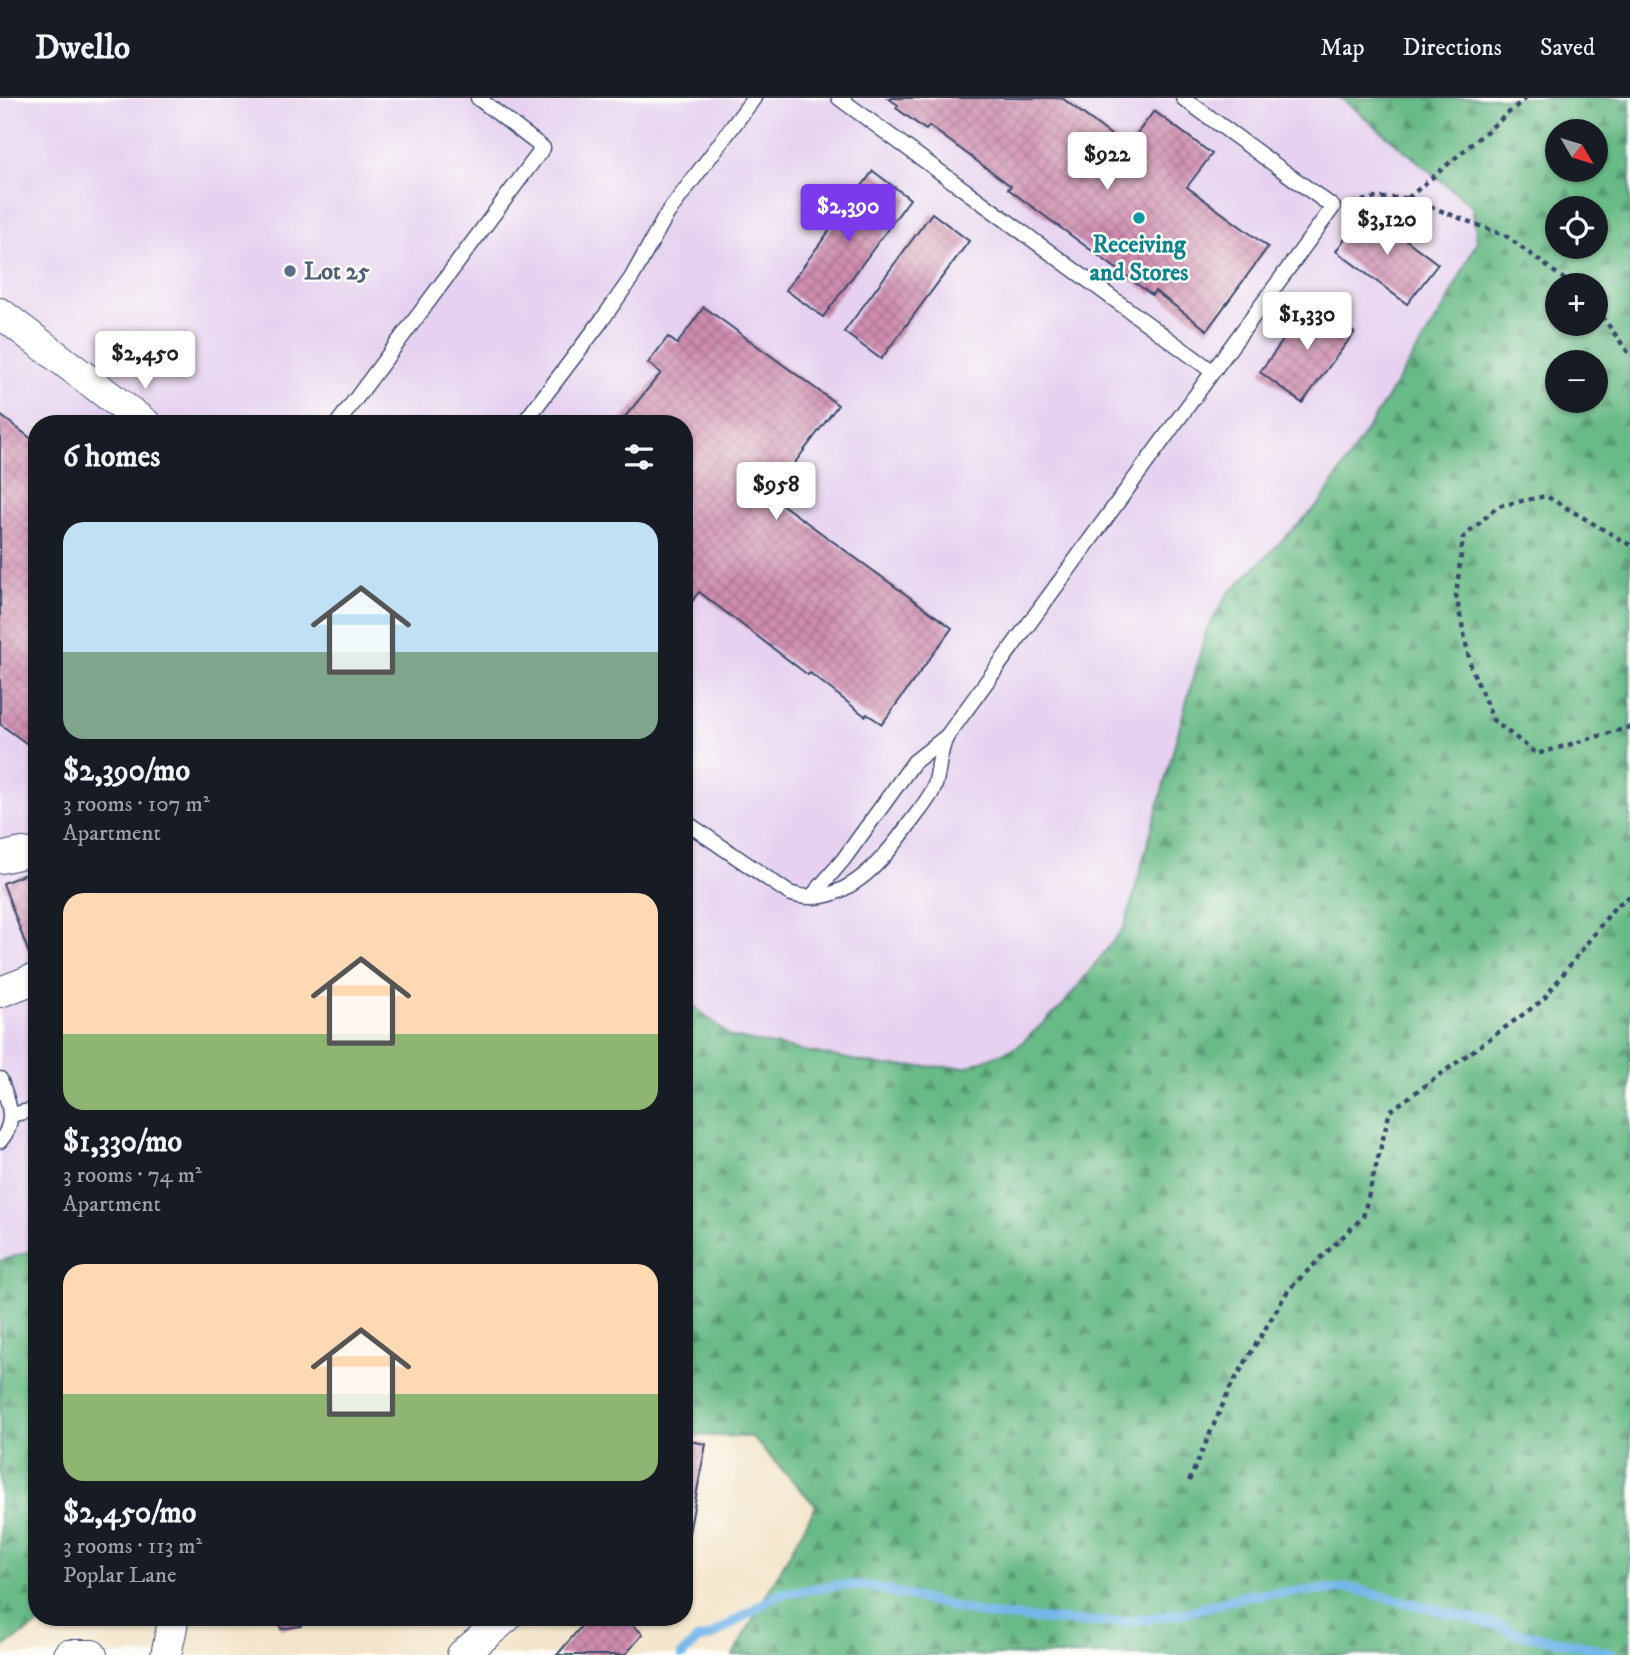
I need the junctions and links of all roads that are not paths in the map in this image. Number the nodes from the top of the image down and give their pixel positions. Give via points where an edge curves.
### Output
1 (478, 98) edge
2 (754, 98) edge
3 (839, 98) edge
4 (1183, 98) edge
5 (0, 313) edge
6 (1212, 371) junction
7 (125, 415) edge
8 (344, 415) edge
9 (530, 415) edge
10 (947, 736) junction
11 (693, 827) edge
12 (28, 854) edge
13 (0, 858) edge
14 (812, 896) junction
15 (28, 981) edge
16 (0, 992) edge
17 (0, 1079) edge
18 (28, 1111) edge
19 (11, 1115) junction
20 (0, 1141) edge
21 (172, 1626) edge
22 (496, 1626) edge
23 (68, 1655) edge
24 (92, 1655) edge
25 (166, 1655) edge
26 (462, 1655) edge

1 - 8 lane via 544,148
2 - 9 lane via 667,214 602,320
3 - 6 lane
4 - 6 lane via 1333,207
5 - 7 street
6 - 10 lane
10 - 14 lane via 914,762
10 - 14 lane via 930,797 891,850 868,874 845,888
11 - 14 lane via 779,888
12 - 13 street
15 - 16 street
17 - 19 lane
18 - 19 lane
19 - 20 lane
21 - 25 street
22 - 26 street
23 - 24 street

